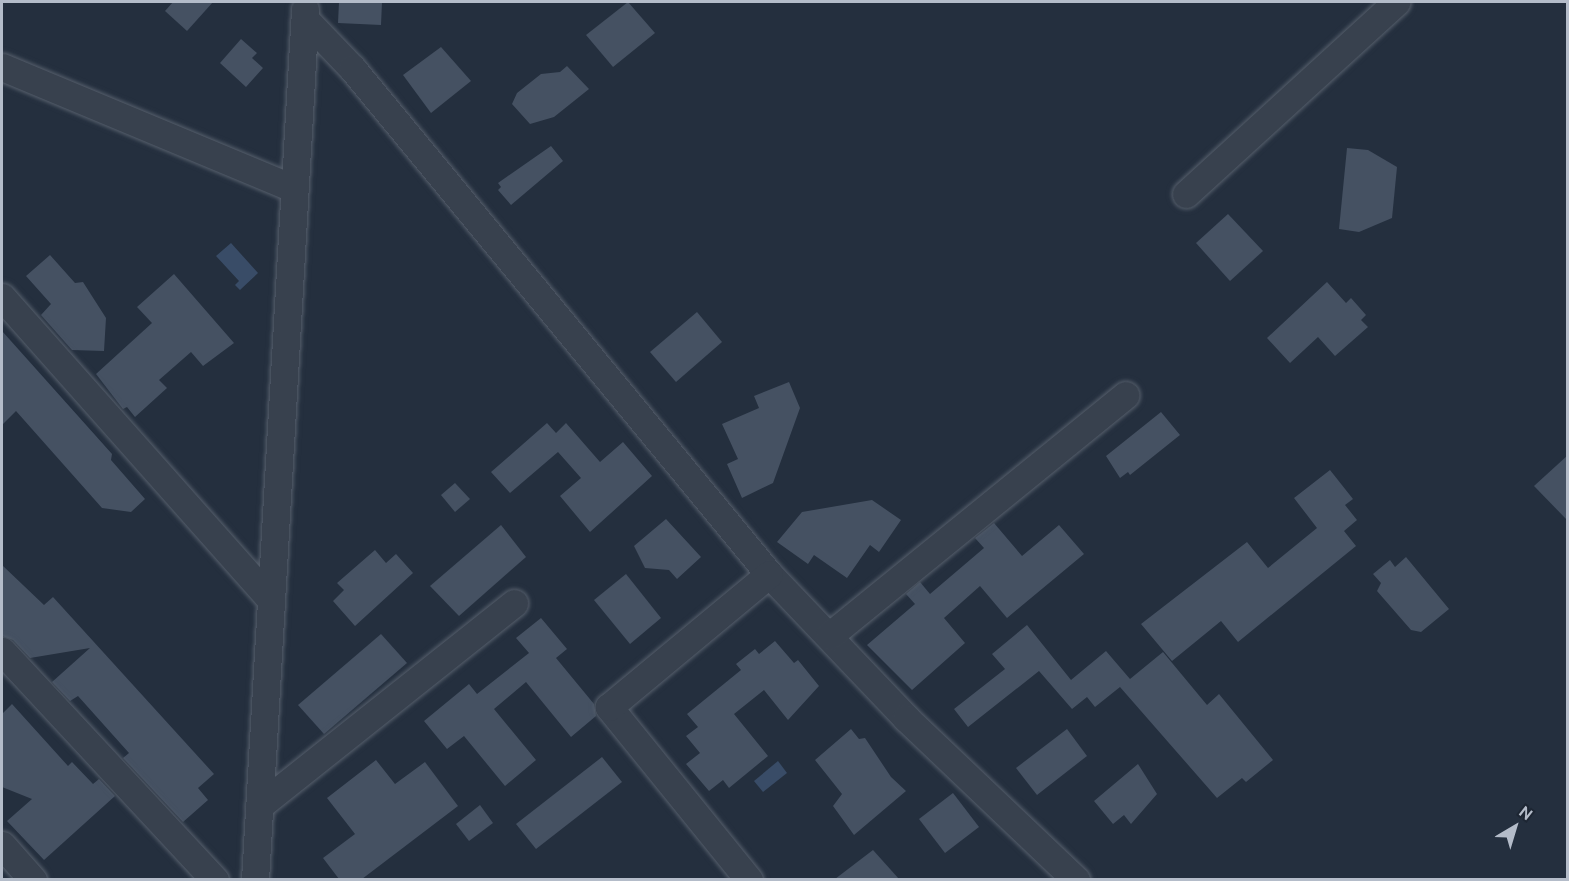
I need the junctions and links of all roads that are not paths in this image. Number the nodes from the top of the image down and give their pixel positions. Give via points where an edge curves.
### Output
1 (1396, 2) edge
2 (305, 10) edge
3 (2, 67) edge
4 (295, 189) junction
5 (1186, 194) dead end
6 (2, 297) edge
7 (1126, 395) dead end
8 (769, 574) junction
9 (269, 598) junction
10 (514, 603) dead end
11 (829, 636) junction
12 (2, 651) edge
13 (259, 806) junction
14 (2, 845) edge
15 (33, 879) edge
16 (215, 879) edge
17 (255, 879) edge
18 (749, 879) edge
19 (1076, 879) edge

1 - 5 street
2 - 4 street
2 - 8 street
3 - 4 street
4 - 9 street
6 - 9 street
7 - 11 street
8 - 11 street
8 - 18 street via 609,707
9 - 13 street
10 - 13 street
11 - 19 street via 906,718
12 - 16 street
13 - 17 street
14 - 15 street

